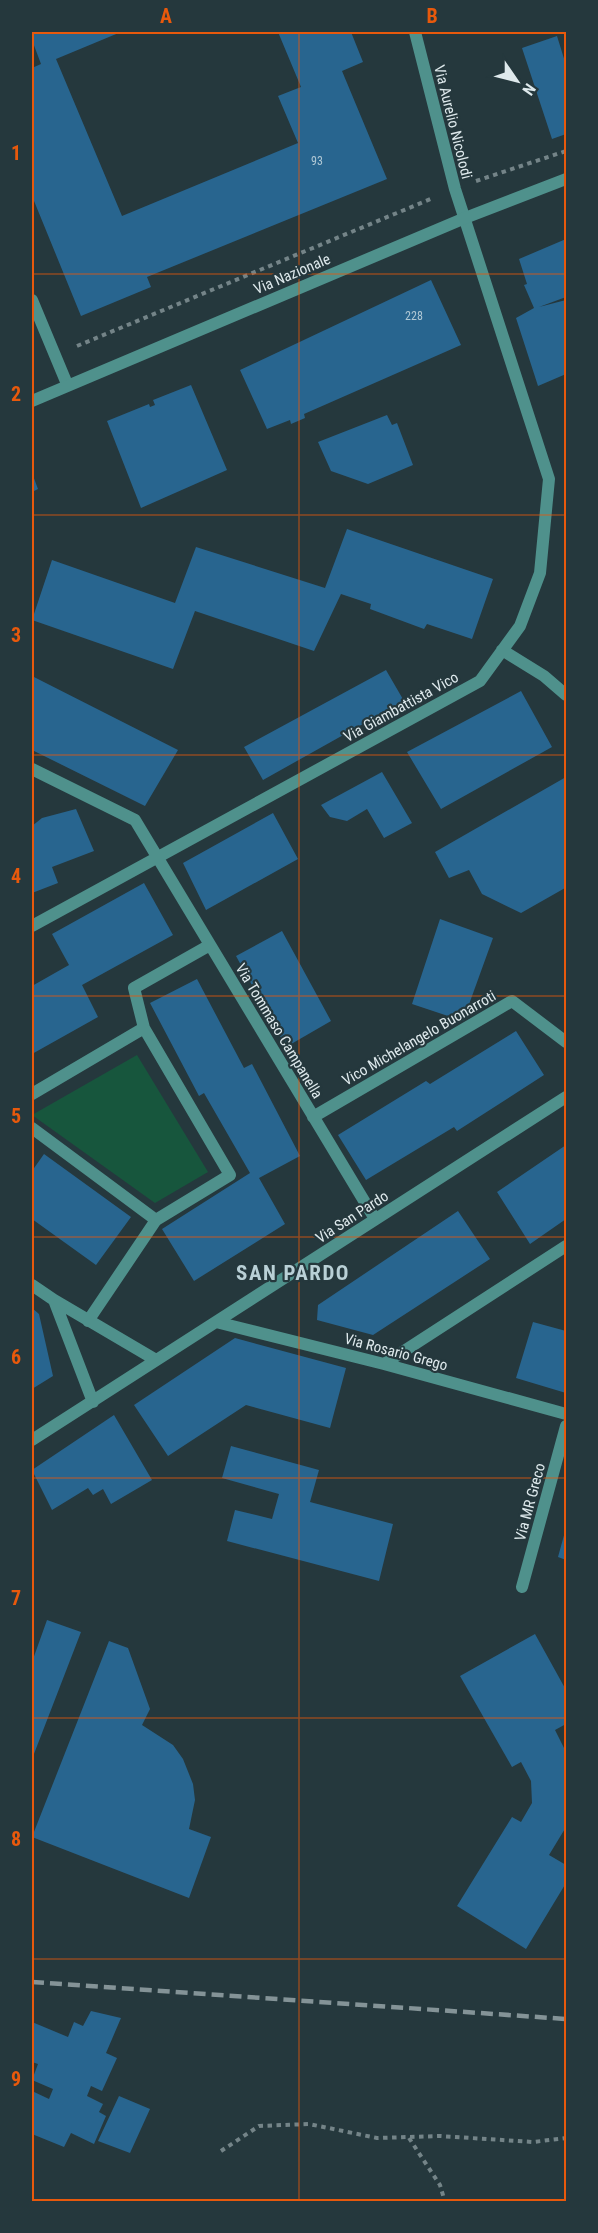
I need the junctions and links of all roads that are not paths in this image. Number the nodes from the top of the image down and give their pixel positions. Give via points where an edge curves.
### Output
1 (415, 32) edge
2 (567, 179) edge
3 (465, 218) junction
4 (32, 300) edge
5 (68, 384) junction
6 (32, 401) edge
7 (502, 650) junction
8 (567, 695) edge
9 (32, 769) edge
10 (157, 857) junction
11 (32, 926) edge
12 (210, 945) junction
13 (144, 1028) junction
14 (567, 1042) edge
15 (32, 1094) edge
16 (567, 1097) edge
17 (313, 1117) junction
18 (32, 1128) edge
19 (156, 1220) junction
20 (375, 1220) junction
21 (567, 1246) edge
22 (32, 1286) edge
23 (54, 1300) junction
24 (88, 1321) junction
25 (216, 1322) junction
26 (156, 1360) junction
27 (384, 1364) junction
28 (93, 1402) junction
29 (567, 1414) edge
30 (567, 1426) edge
31 (32, 1440) edge
32 (522, 1587) dead end

1 - 3 street, Via Aurelio Nicolodi
2 - 3 street, Via Nazionale
3 - 5 street, Via Nazionale
3 - 7 street, Via Giambattista Vico via 549,479 540,573 520,626
4 - 5 street
5 - 6 street, Via Nazionale
7 - 8 street
7 - 10 street, Via Giambattista Vico via 480,681
9 - 10 street, Via Tommaso Campanella via 135,820
10 - 11 street, Via Giambattista Vico
10 - 12 street, Via Tommaso Campanella
12 - 13 street via 134,988
12 - 17 street, Via Tommaso Campanella
13 - 15 street
13 - 19 street via 230,1175
14 - 17 street, Vico Michelangelo Buonarroti via 512,1000
16 - 20 street, Via San Pardo
17 - 20 street, Via Tommaso Campanella
18 - 19 street
19 - 24 street
20 - 25 street, Via San Pardo
21 - 27 street
22 - 23 street
23 - 24 street
23 - 28 street
24 - 26 street
25 - 26 street, Via San Pardo
25 - 27 street, Via Rosario Grego
26 - 28 street, Via San Pardo
27 - 29 street, Via Rosario Grego
28 - 31 street, Via San Pardo
30 - 32 street, Via MR Greco

